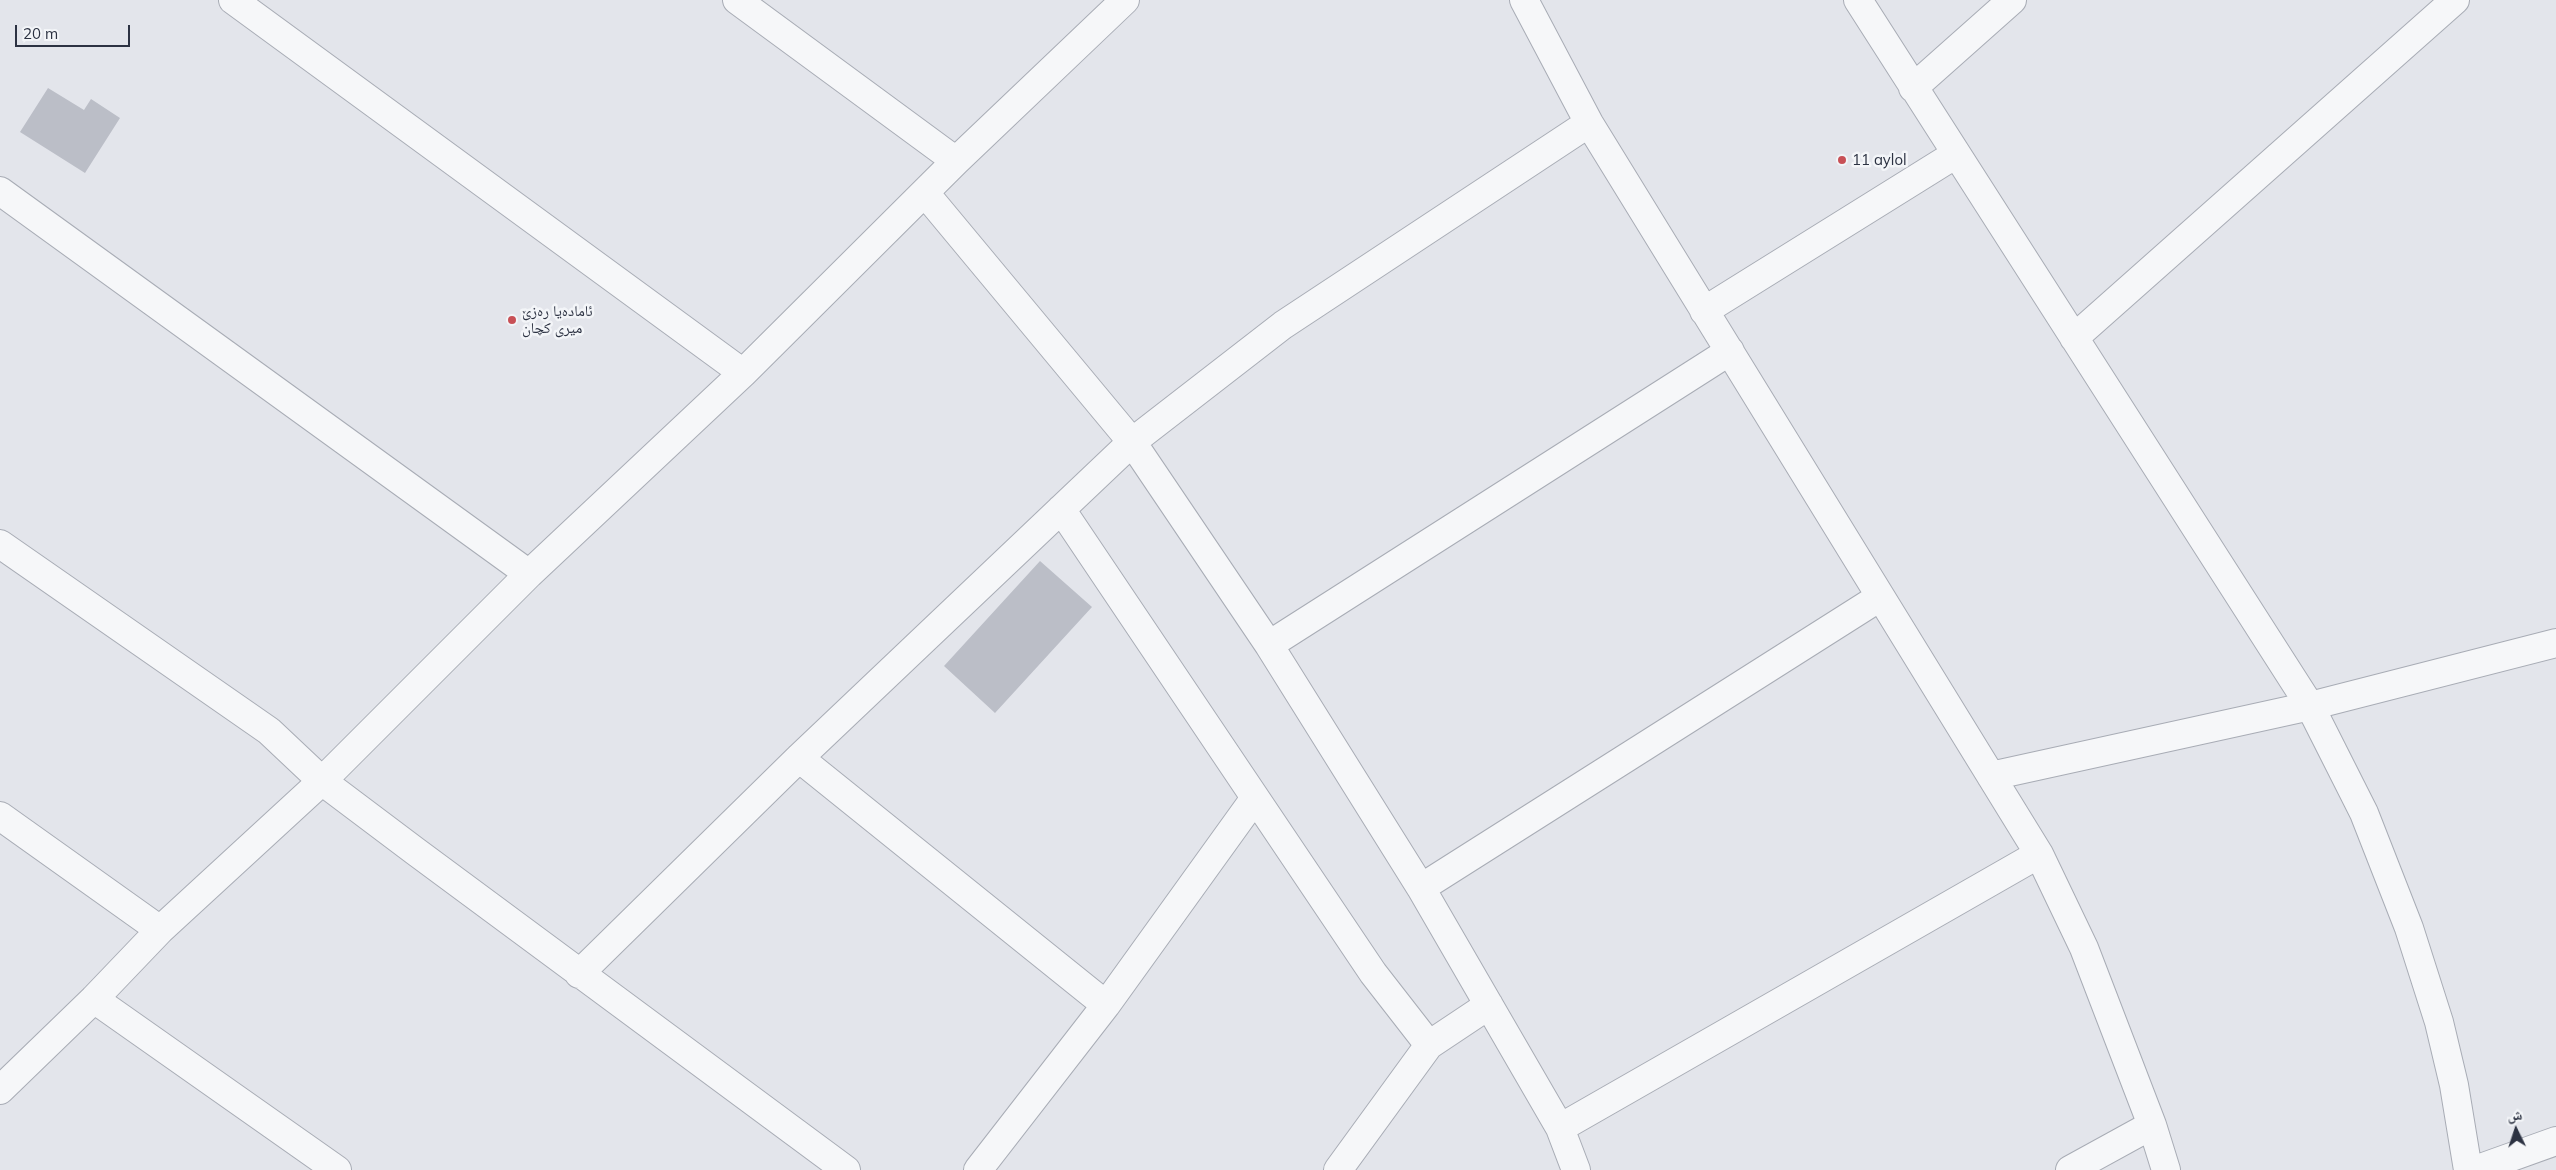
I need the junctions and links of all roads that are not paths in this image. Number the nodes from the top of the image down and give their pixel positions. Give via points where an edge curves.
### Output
1 (233, 0) edge
2 (737, 0) edge
3 (1125, 0) edge
4 (1524, 0) edge
5 (1858, 0) edge
6 (2012, 0) edge
7 (2454, 0) edge
8 (1913, 88) junction
9 (1589, 123) junction
10 (1956, 154) junction
11 (956, 161) junction
12 (0, 190) edge
13 (925, 193) junction
14 (1704, 310) junction
15 (2074, 338) junction
16 (1730, 352) junction
17 (743, 373) junction
18 (1132, 442) junction
19 (1061, 509) junction
20 (0, 544) edge
21 (529, 574) junction
22 (1880, 597) junction
23 (2556, 643) edge
24 (1269, 645) junction
25 (2310, 706) junction
26 (799, 758) junction
27 (1991, 776) junction
28 (322, 780) junction
29 (1256, 798) junction
30 (0, 816) edge
31 (2039, 854) junction
32 (1421, 888) junction
33 (160, 930) junction
34 (579, 974) junction
35 (94, 999) junction
36 (1106, 1005) junction
37 (1489, 1005) junction
38 (1429, 1045) junction
39 (0, 1090) edge
40 (2152, 1126) junction
41 (1560, 1128) junction
42 (2556, 1141) edge
43 (837, 1168) edge
44 (337, 1170) edge
45 (978, 1170) edge
46 (1338, 1170) edge
47 (1576, 1170) edge
48 (2070, 1170) edge
49 (2166, 1170) edge
50 (2468, 1170) edge
51 (2475, 1170) edge

1 - 17 street
2 - 11 street
3 - 11 street
4 - 9 street
5 - 8 street
6 - 8 street
7 - 15 street
8 - 10 street
9 - 14 street
9 - 18 street via 1284,325
10 - 14 street
10 - 15 street
11 - 13 street
12 - 21 street
13 - 17 street
13 - 18 street
14 - 16 street
15 - 25 street
16 - 22 street
16 - 24 street
17 - 21 street
18 - 19 street
18 - 24 street
19 - 26 street
19 - 29 street
20 - 28 street via 269,731
21 - 28 street
22 - 27 street
22 - 32 street
23 - 25 street
24 - 32 street
25 - 27 street
25 - 50 street via 2364,813 2409,928 2439,1022 2454,1085
26 - 34 street
26 - 36 street
27 - 31 street
28 - 33 street
28 - 34 street
29 - 36 street
29 - 38 street via 1373,972
30 - 33 street
31 - 40 street via 2084,948
31 - 41 street
32 - 37 street
33 - 35 street
34 - 43 street
35 - 39 street
35 - 44 street
36 - 45 street
37 - 38 street
37 - 41 street
38 - 46 street
40 - 48 street
40 - 49 street
41 - 47 street
42 - 51 street

